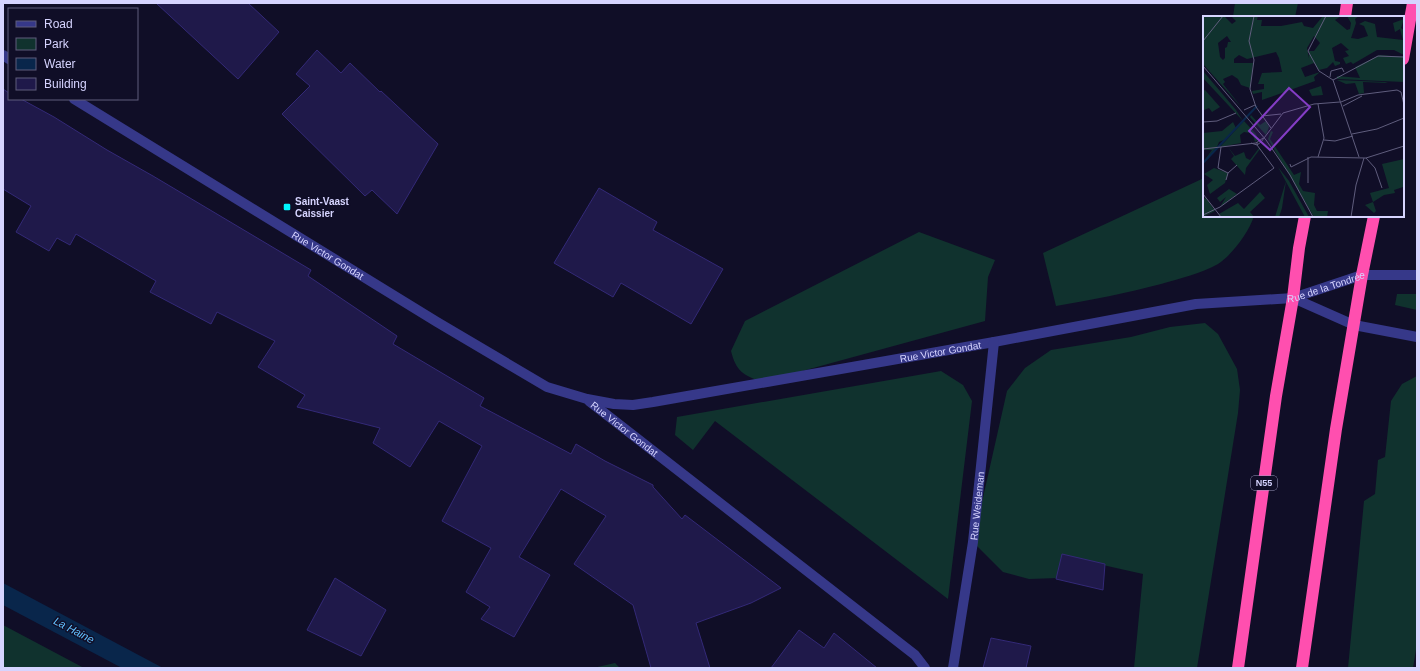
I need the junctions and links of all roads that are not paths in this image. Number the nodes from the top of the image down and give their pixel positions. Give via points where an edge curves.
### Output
1 (1347, 3) edge
2 (1413, 3) edge
3 (1344, 16) edge
4 (1404, 53) edge
5 (76, 100) edge
6 (1305, 217) edge
7 (1374, 217) edge
8 (1362, 275) junction
9 (1417, 275) edge
10 (1293, 298) junction
11 (1354, 326) junction
12 (1417, 337) edge
13 (994, 342) junction
14 (587, 400) junction
15 (925, 668) edge
16 (953, 668) edge
17 (1238, 668) edge
18 (1302, 668) edge

1 - 3 highway
2 - 4 highway
5 - 14 street, Rue Victor Gondat via 534,380
6 - 10 highway, N55
7 - 8 highway
8 - 9 street, Rue de la Tondrée
8 - 10 street, Rue de la Tondrée
8 - 11 highway
10 - 11 street, Rue de la Tondrée
10 - 13 street, Rue Victor Gondat via 1196,304
10 - 17 highway, N55 via 1276,396
11 - 12 street, Rue de la Tondrée
11 - 18 highway via 1335,437
13 - 14 street, Rue Victor Gondat via 633,405
13 - 16 street, Rue Weideman via 973,542
14 - 15 street, Rue Victor Gondat via 915,654

